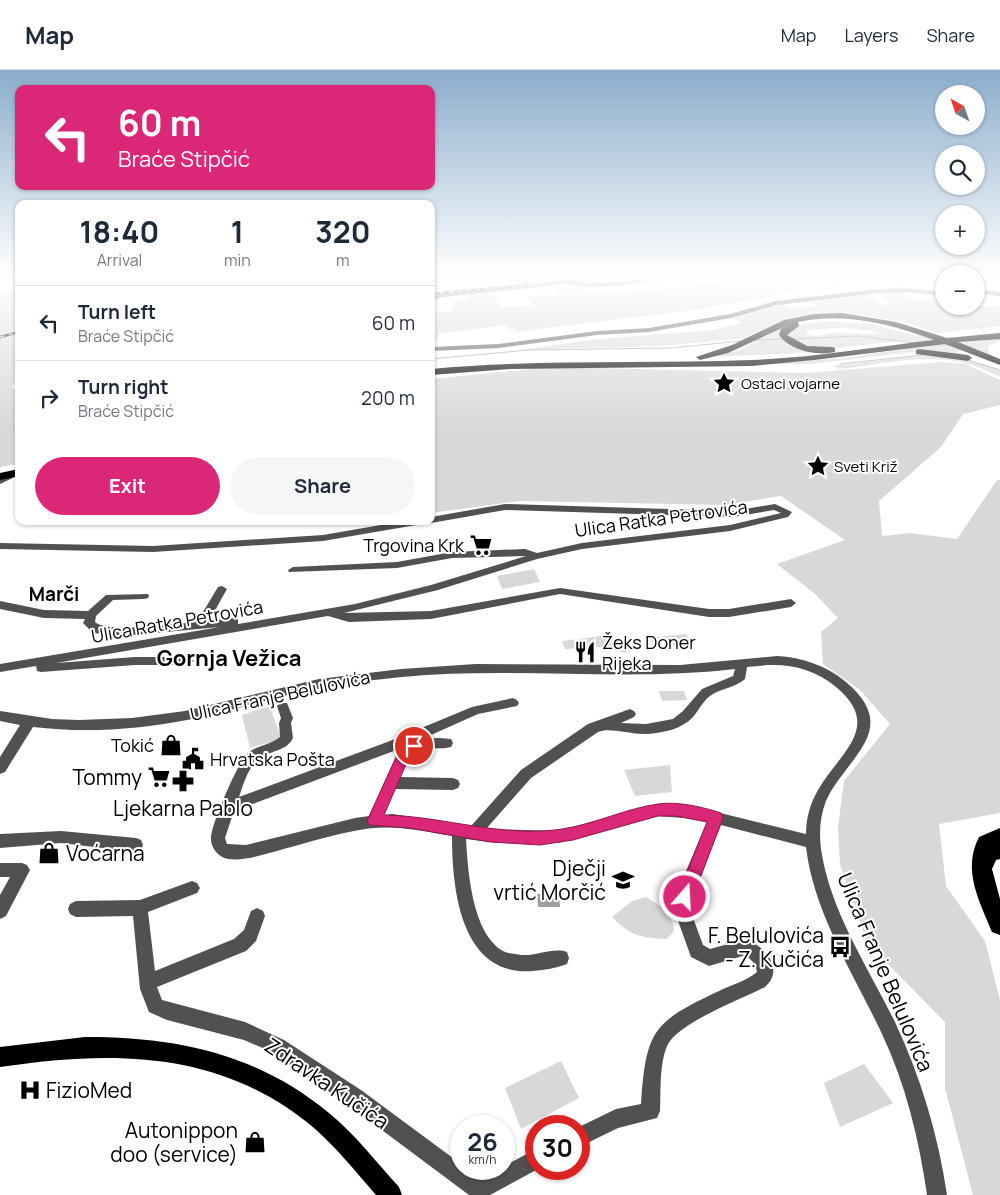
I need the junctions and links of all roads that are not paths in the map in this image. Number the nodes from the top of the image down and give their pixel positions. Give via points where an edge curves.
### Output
1 (670, 326) edge
2 (784, 326) edge
3 (788, 326) edge
4 (890, 326) edge
5 (1000, 333) edge
6 (995, 345) edge
7 (435, 349) edge
8 (961, 349) junction
9 (846, 352) junction
10 (1000, 361) edge
11 (478, 365) junction
12 (1000, 367) edge
13 (435, 368) edge
14 (435, 371) edge
15 (15, 470) edge
16 (0, 471) edge
17 (15, 471) edge
18 (15, 472) edge
19 (0, 477) edge
20 (0, 481) edge
21 (435, 519) edge
22 (402, 525) edge
23 (0, 546) edge
24 (535, 556) junction
25 (293, 570) dead end
26 (222, 589) dead end
27 (144, 596) dead end
28 (791, 603) dead end
29 (0, 604) edge
30 (327, 614) junction
31 (91, 615) junction
32 (267, 624) junction
33 (200, 626) junction
34 (188, 661) dead end
35 (34, 663) junction
36 (741, 664) junction
37 (0, 668) edge
38 (513, 703) dead end
39 (283, 706) dead end
40 (630, 714) dead end
41 (0, 716) edge
42 (29, 722) junction
43 (607, 723) junction
44 (446, 744) dead end
45 (0, 768) edge
46 (391, 783) junction
47 (453, 784) dead end
48 (229, 807) junction
49 (716, 818) junction
50 (374, 821) junction
51 (459, 830) junction
52 (475, 832) junction
53 (1000, 837) edge
54 (0, 841) edge
55 (812, 842) junction
56 (136, 845) dead end
57 (1000, 850) edge
58 (0, 870) edge
59 (981, 870) junction
60 (192, 888) dead end
61 (140, 908) junction
62 (76, 909) dead end
63 (0, 911) edge
64 (257, 916) dead end
65 (1000, 925) edge
66 (561, 958) dead end
67 (148, 982) junction
68 (0, 1057) edge
69 (590, 1131) edge
70 (525, 1164) edge
71 (478, 1192) edge
72 (391, 1195) edge
73 (937, 1195) edge

1 - 7 street via 512,345
2 - 11 highway via 735,348 696,357 553,358
3 - 9 highway via 784,331 785,337 797,345
4 - 8 highway
5 - 9 highway
6 - 10 highway via 991,352
8 - 10 highway
8 - 12 highway
9 - 11 highway via 748,363
11 - 12 highway via 797,366 929,352
11 - 13 highway
11 - 14 highway
15 - 16 highway
17 - 19 highway
18 - 20 street
21 - 24 street, Ulica Ratka Petrovića via 505,507 727,514 775,507 787,514 730,528 610,541
22 - 23 street via 362,533 270,542 153,548
24 - 25 street, Ulica Ratka Petrovića via 525,552 452,555 397,564
24 - 30 street, Ulica Ratka Petrovića via 416,593
26 - 33 street
27 - 31 street via 110,597
28 - 30 street, Ulica Ratka Petrovića via 709,613 560,591 431,614 349,618
29 - 31 street via 44,614
30 - 32 street, Ulica Ratka Petrovića
31 - 33 street via 92,627 106,632
32 - 33 street via 264,618
32 - 35 street, Ulica Ratka Petrovića
34 - 35 street, Ulica Ratka Petrovića via 40,668 33,666
35 - 37 street, Ulica Ratka Petrovića
36 - 42 street, Ulica Franje Belulovića via 650,670 477,668 414,671 308,686 208,711 127,723 69,726
36 - 43 street via 741,676 737,680 710,689 674,726 623,729
36 - 55 street, Ulica Franje Belulovića via 782,661 814,668 848,690 862,710 863,736 823,791 815,814
38 - 48 street via 476,710 396,745
39 - 48 street via 287,738 249,760
40 - 43 street
41 - 42 street, Ulica Franje Belulovića
42 - 45 street
43 - 52 street via 575,738 518,781
44 - 46 street via 426,742 414,746 402,759
46 - 47 street
46 - 50 street
48 - 50 street via 218,844 227,852 235,853
49 - 52 street via 658,810 558,837 521,838
49 - 55 street
49 - 69 street via 685,897 684,915 697,950 709,958 751,948 763,963 766,976 680,1020 662,1037 656,1052 650,1111 616,1118
50 - 51 street via 410,821
51 - 52 street
51 - 66 street via 460,871 471,923 483,946 508,962 543,963
53 - 59 highway via 983,846
54 - 56 street via 62,837
55 - 73 street, Ulica Franje Belulovića via 841,934 901,1055 928,1139
57 - 59 highway via 988,854
58 - 63 street via 22,870
59 - 65 highway
60 - 61 street
61 - 62 street
61 - 67 street, Zdravka Kučića
64 - 67 street via 250,935 240,944
67 - 71 street, Zdravka Kučića via 155,1006 167,1012 245,1031 278,1046 466,1178
68 - 72 main road via 40,1049 132,1046 179,1052 218,1063 260,1080 321,1120
70 - 71 street, Zdravka Kučića

